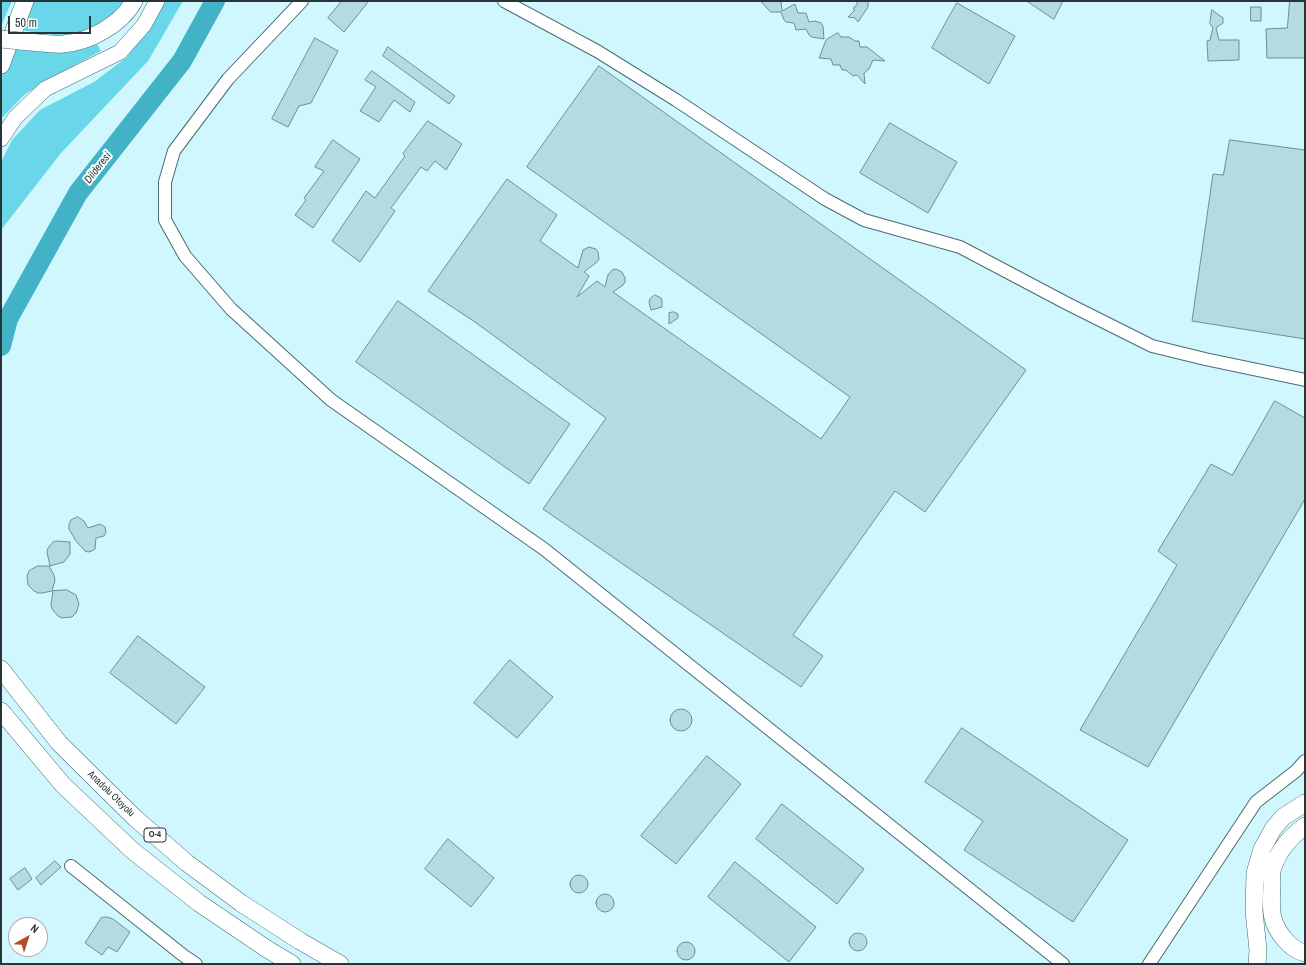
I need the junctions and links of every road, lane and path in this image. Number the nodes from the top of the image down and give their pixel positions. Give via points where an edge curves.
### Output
1 (18, 1) edge
2 (25, 1) edge
3 (134, 1) edge
4 (157, 1) edge
5 (302, 1) edge
6 (504, 1) edge
7 (1, 39) edge
8 (1, 44) edge
9 (1, 65) edge
10 (1, 139) edge
11 (1305, 380) edge
12 (1, 669) edge
13 (1, 711) edge
14 (1305, 761) edge
15 (1305, 803) edge
16 (1305, 826) edge
17 (71, 866) dead end
18 (1305, 953) edge
19 (196, 964) edge
20 (292, 964) edge
21 (340, 964) edge
22 (1063, 964) edge
23 (1150, 964) edge
24 (1257, 964) edge

1 - 8 highway
2 - 9 highway
3 - 7 highway, bridge via 130,9 114,24 91,37 63,44
4 - 10 main road via 144,25 120,52 45,89 15,118
5 - 22 street via 228,79 174,151 165,182 165,220 185,256 232,309 330,400 544,549
6 - 11 street via 597,51 825,199 864,220 960,247 1152,346
12 - 21 highway, Anadolu Otoyolu / O-4 via 58,743 135,818 187,863 241,903
13 - 20 highway, O-4 via 64,785 133,851 198,903
14 - 23 street via 1256,802
15 - 24 highway via 1283,817 1262,849 1255,873
16 - 18 highway via 1287,841 1278,854 1272,868 1271,900 1277,930 1291,947
17 - 19 street

